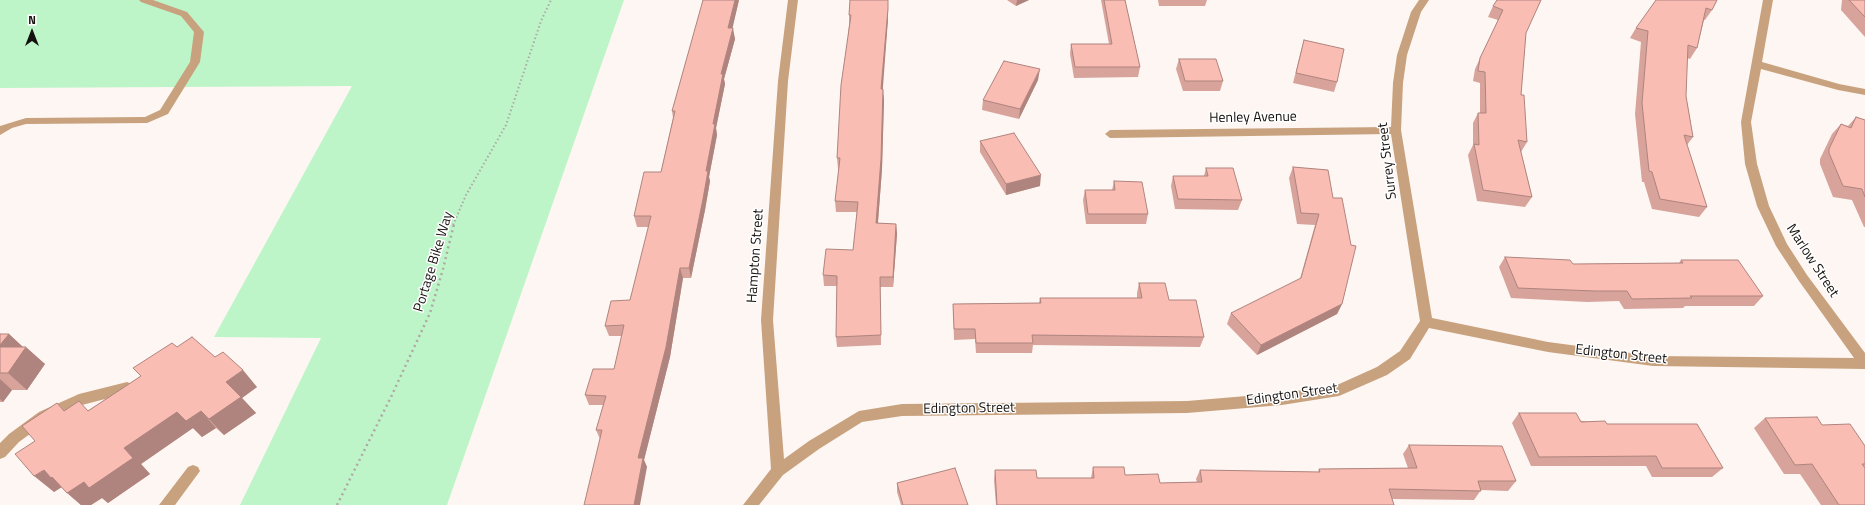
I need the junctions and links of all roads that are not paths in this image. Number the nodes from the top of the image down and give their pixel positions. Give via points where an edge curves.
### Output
1 (144, 0) edge
2 (793, 0) edge
3 (1424, 0) edge
4 (1768, 0) edge
5 (1756, 64) junction
6 (1865, 92) edge
7 (1396, 130) junction
8 (0, 131) edge
9 (1110, 134) dead end
10 (1426, 322) junction
11 (1865, 363) edge
12 (127, 388) edge
13 (0, 453) edge
14 (193, 471) dead end
15 (778, 471) junction
16 (166, 505) edge
17 (750, 505) edge

1 - 8 street via 184,14 199,32 195,62 164,112 147,120 26,121
2 - 15 street, Hampton Street via 783,82 767,320
3 - 7 street, Surrey Street via 1416,12 1402,55
4 - 5 street, Marlow Street
5 - 6 street
5 - 11 street, Marlow Street via 1746,122 1751,164 1763,206 1782,246
7 - 9 street, Henley Avenue
7 - 10 street, Surrey Street
10 - 11 street, Edington Street via 1548,347 1653,361
10 - 15 street, Edington Street via 1405,355 1382,371 1340,390 1187,407 902,410 859,417 814,444
12 - 13 street via 79,400 44,416 14,438
14 - 16 street
15 - 17 street

